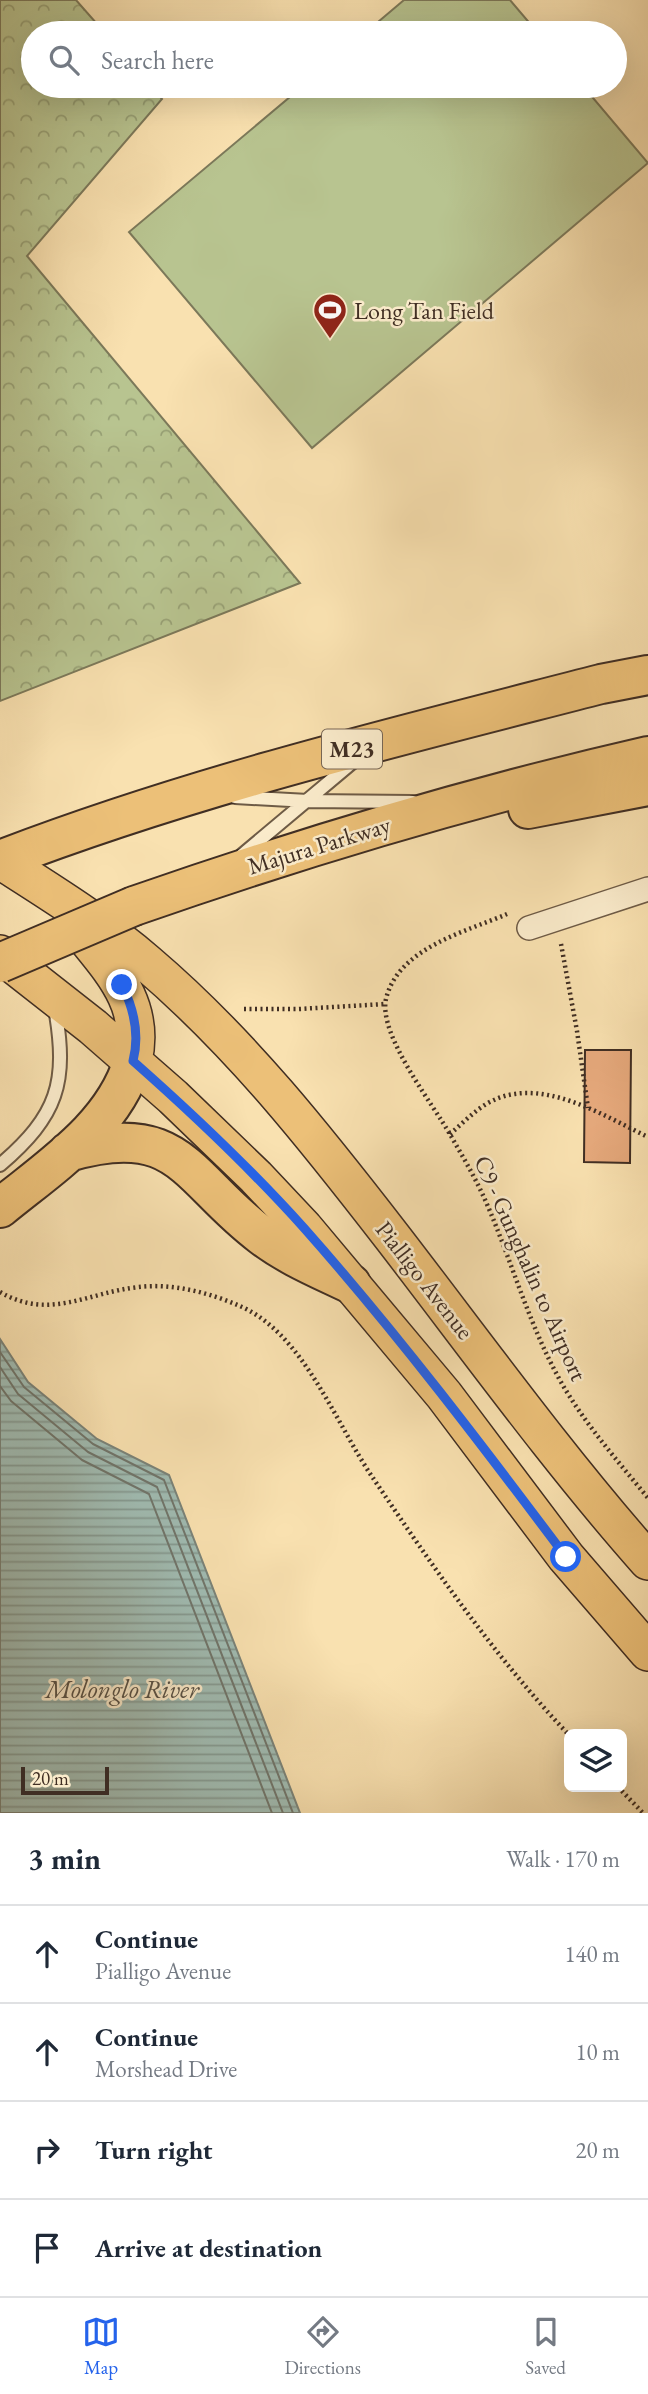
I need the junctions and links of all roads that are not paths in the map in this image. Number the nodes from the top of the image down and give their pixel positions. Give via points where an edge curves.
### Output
1 (648, 675) edge
2 (379, 741) junction
3 (648, 756) edge
4 (648, 786) edge
5 (196, 794) junction
6 (307, 801) junction
7 (461, 802) junction
8 (353, 833) junction
9 (0, 860) edge
10 (216, 877) junction
11 (648, 889) edge
12 (49, 892) junction
13 (529, 928) dead end
14 (0, 954) edge
15 (0, 963) edge
16 (53, 995) junction
17 (133, 1061) junction
18 (68, 1152) junction
19 (0, 1165) edge
20 (0, 1208) edge
21 (351, 1283) junction
22 (648, 1561) edge
23 (648, 1652) edge

1 - 2 highway, M23
2 - 5 highway, M23
2 - 6 lane
3 - 7 highway, Majura Parkway
4 - 8 highway via 463,822
5 - 6 lane
5 - 9 highway, M23
6 - 7 lane
6 - 10 lane
7 - 8 highway, Majura Parkway
8 - 10 highway, Majura Parkway
9 - 12 main road, Pialligo Avenue
10 - 15 highway, Majura Parkway, bridge
11 - 13 street
12 - 17 main road via 122,985 135,1019
12 - 22 main road, Pialligo Avenue via 147,962 260,1075 335,1162 593,1499
14 - 16 main road
16 - 17 main road
16 - 19 lane via 61,1041 58,1089 33,1132
17 - 18 highway via 108,1110
17 - 21 main road via 256,1177
18 - 20 highway
18 - 21 highway via 117,1141 170,1154 274,1244
21 - 23 main road via 444,1395 566,1557

